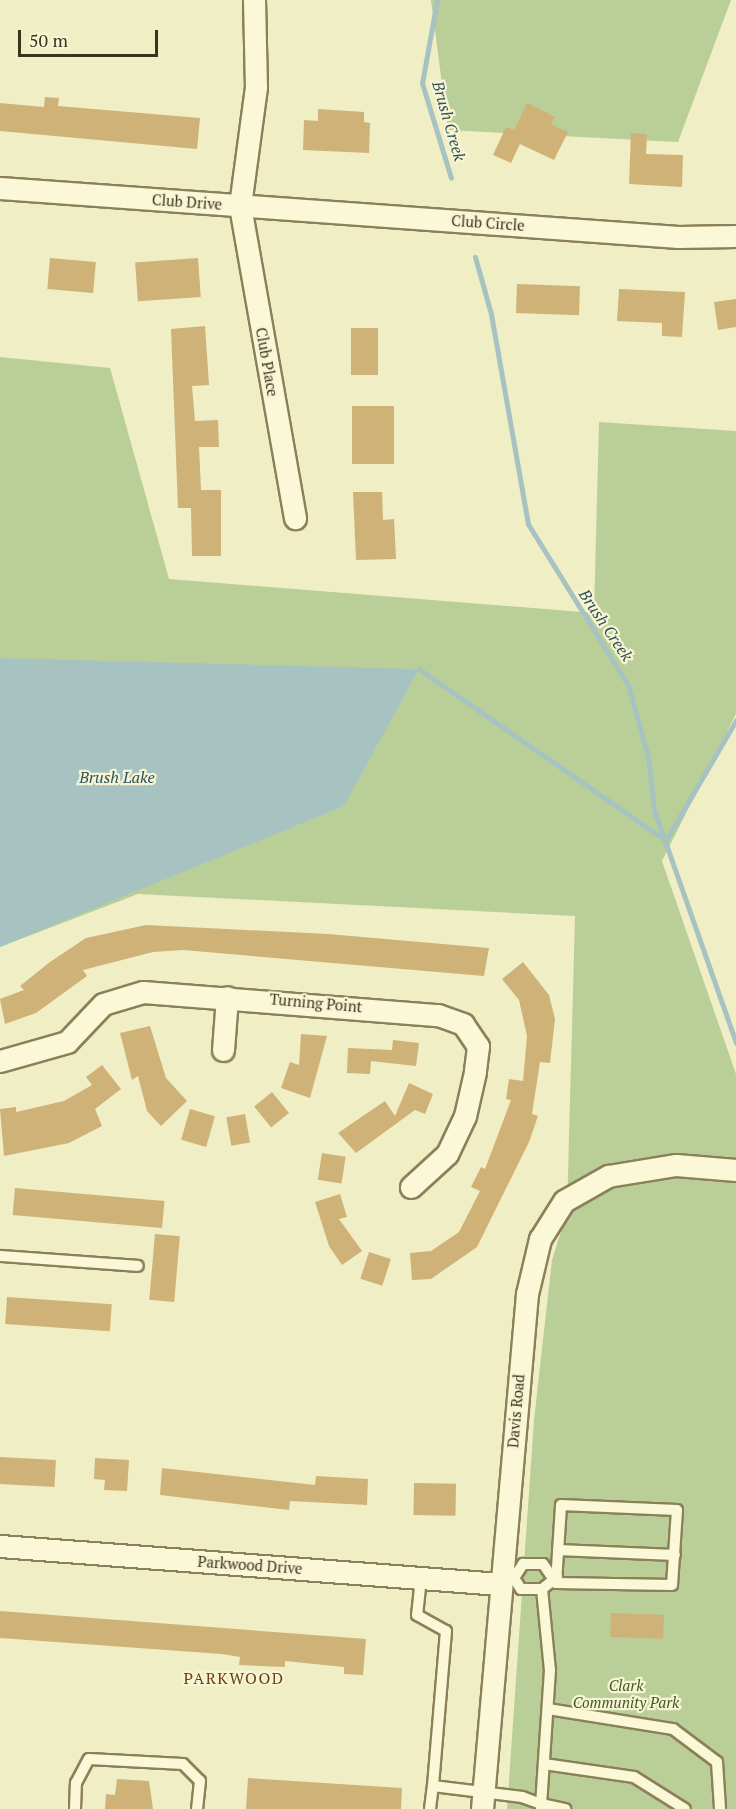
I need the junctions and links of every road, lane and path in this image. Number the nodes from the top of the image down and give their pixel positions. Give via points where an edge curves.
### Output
1 (254, 0) edge
2 (0, 188) edge
3 (240, 206) junction
4 (736, 236) edge
5 (295, 519) dead end
6 (227, 997) junction
7 (223, 1050) dead end
8 (0, 1061) edge
9 (736, 1170) edge
10 (411, 1187) dead end
11 (0, 1256) edge
12 (138, 1266) dead end
13 (0, 1546) edge
14 (558, 1550) junction
15 (675, 1555) junction
16 (422, 1578) junction
17 (555, 1579) junction
18 (507, 1581) junction
19 (542, 1589) junction
20 (548, 1709) junction
21 (544, 1764) junction
22 (433, 1786) junction
23 (483, 1801) edge
24 (541, 1807) edge
25 (75, 1809) edge
26 (197, 1809) edge
27 (430, 1809) edge
28 (565, 1809) edge
29 (686, 1809) edge
30 (720, 1809) edge

1 - 3 street, Club Drive via 256,87
2 - 3 street, Club Drive
3 - 4 street, Club Circle
3 - 5 street, Club Place
6 - 7 street
6 - 8 street, Turning Point via 173,991 119,997 103,1004 67,1042
6 - 10 street, Turning Point via 438,1015 463,1024 478,1046 465,1116 447,1154
9 - 18 street, Davis Road via 676,1165 608,1176 564,1201 540,1239 527,1294
11 - 12 lane
13 - 16 street, Parkwood Drive
14 - 15 lane
14 - 15 lane via 561,1505 676,1510
14 - 17 lane
15 - 17 lane via 672,1585
16 - 18 street, Parkwood Drive
16 - 22 lane via 417,1615 446,1631
17 - 18 lane via 543,1564 523,1564
17 - 19 lane
18 - 19 lane via 521,1588
18 - 23 street, Davis Road
19 - 20 lane via 550,1670
20 - 21 lane
20 - 30 lane via 673,1729 717,1762
21 - 24 lane
21 - 29 lane via 634,1778
22 - 23 lane
22 - 27 lane
23 - 24 lane
24 - 28 lane
25 - 26 lane via 76,1783 89,1759 183,1764 200,1781

